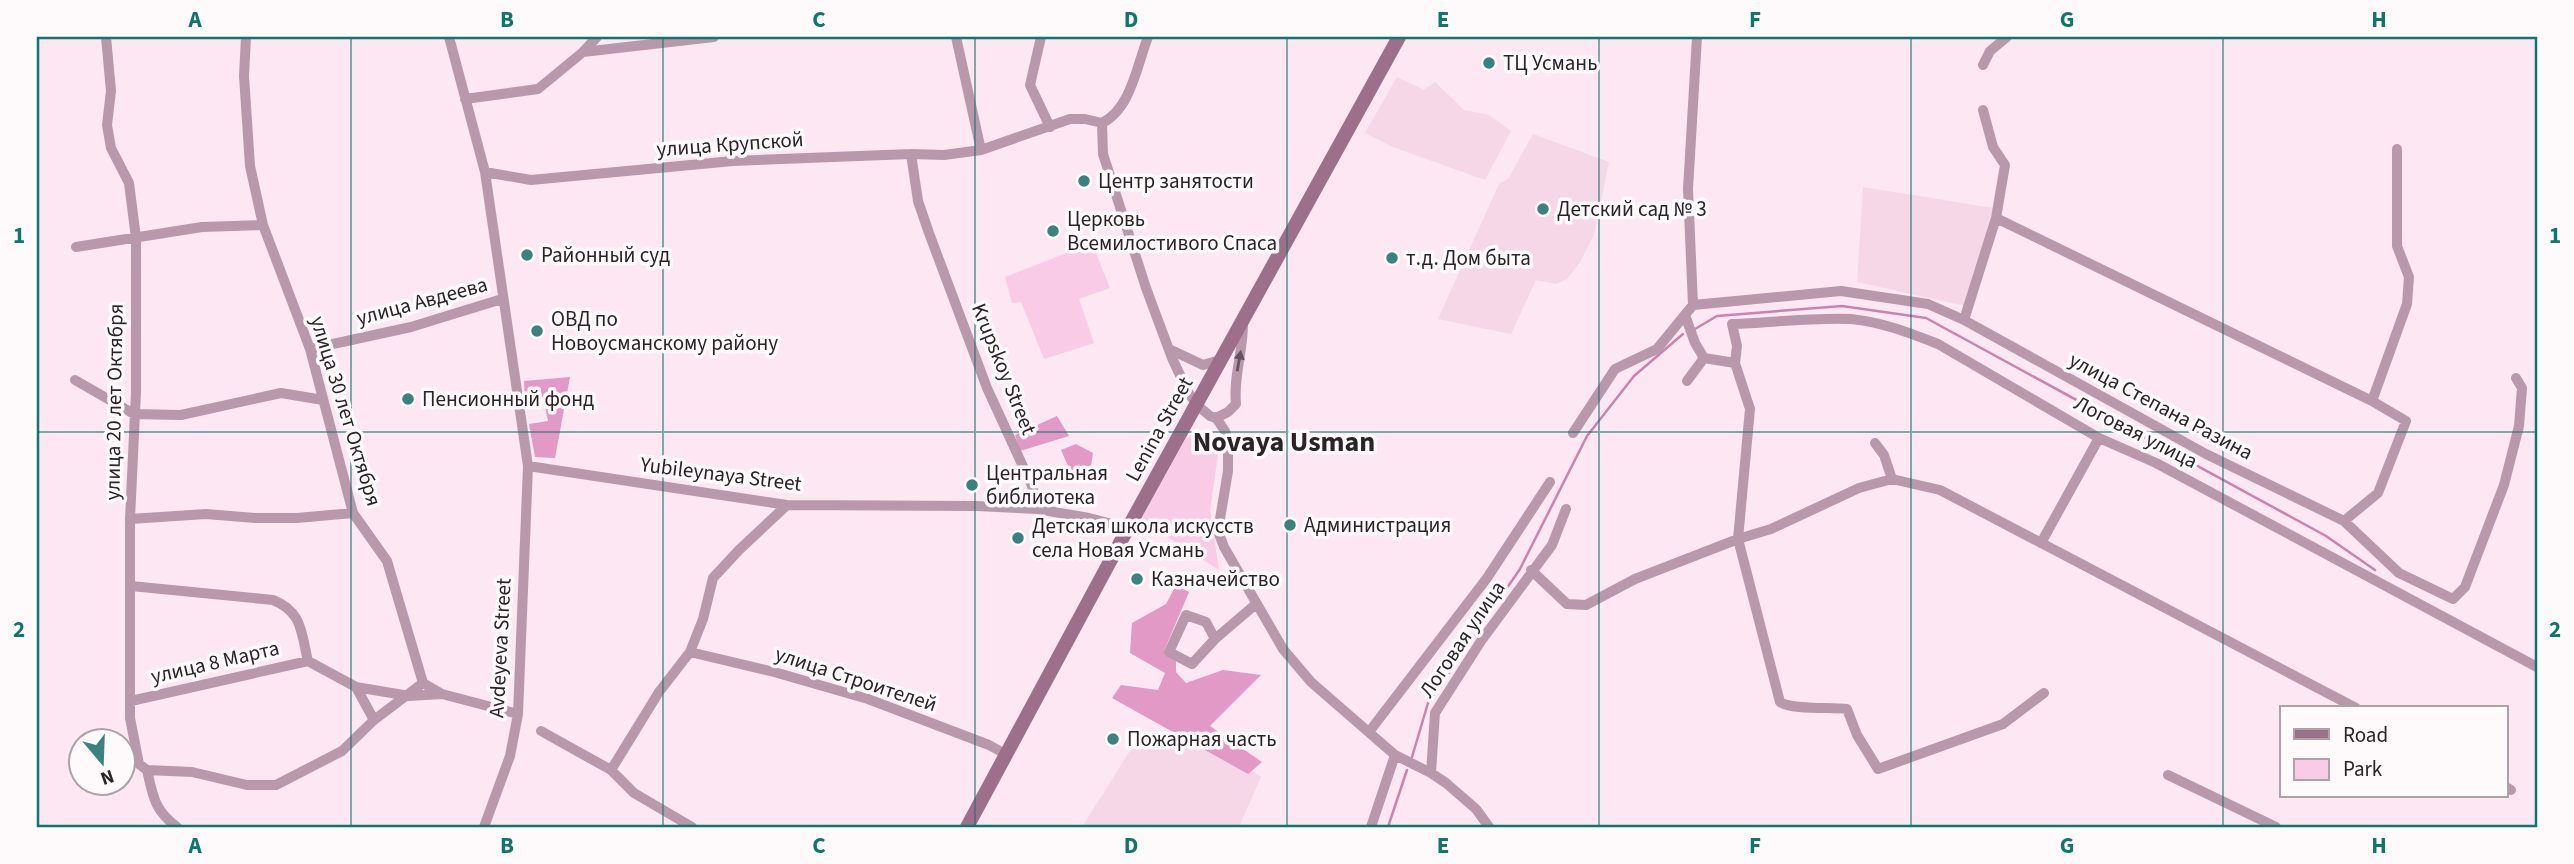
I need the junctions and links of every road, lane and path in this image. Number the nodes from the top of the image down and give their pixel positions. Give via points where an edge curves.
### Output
1 (106, 37) edge
2 (246, 37) edge
3 (597, 37) edge
4 (714, 37) edge
5 (956, 37) edge
6 (1041, 37) edge
7 (1148, 37) edge
8 (1399, 37) edge
9 (1697, 37) edge
10 (2007, 37) edge
11 (452, 39) edge
12 (583, 52) junction
13 (1983, 65) dead end
14 (465, 99) junction
15 (1983, 110) dead end
16 (1102, 123) junction
17 (1050, 127) junction
18 (2397, 149) dead end
19 (981, 150) junction
20 (911, 154) junction
21 (485, 172) junction
22 (1996, 218) junction
23 (263, 225) junction
24 (136, 238) junction
25 (76, 247) dead end
26 (502, 299) junction
27 (1693, 305) junction
28 (1685, 315) junction
29 (1243, 319) junction
30 (1964, 320) junction
31 (310, 349) junction
32 (1169, 349) junction
33 (1704, 358) junction
34 (1220, 360) junction
35 (1735, 363) junction
36 (2516, 378) dead end
37 (75, 380) dead end
38 (1686, 381) dead end
39 (323, 400) junction
40 (2372, 401) junction
41 (1197, 405) junction
42 (134, 414) junction
43 (1216, 418) junction
44 (1573, 433) dead end
45 (2099, 438) junction
46 (1875, 443) dead end
47 (528, 466) junction
48 (1892, 480) junction
49 (1550, 482) dead end
50 (788, 505) junction
51 (1037, 509) junction
52 (1566, 509) dead end
53 (353, 513) junction
54 (130, 519) junction
55 (2344, 521) junction
56 (1128, 528) junction
57 (1738, 539) junction
58 (2041, 543) junction
59 (1531, 570) junction
60 (131, 586) junction
61 (1256, 604) junction
62 (1215, 639) junction
63 (690, 652) junction
64 (308, 661) junction
65 (2537, 667) edge
66 (423, 684) junction
67 (356, 687) junction
68 (2044, 693) dead end
69 (442, 694) junction
70 (409, 696) junction
71 (131, 701) junction
72 (2352, 706) edge
73 (518, 714) junction
74 (374, 720) junction
75 (541, 731) dead end
76 (1369, 732) junction
77 (1007, 755) junction
78 (1395, 755) junction
79 (147, 770) junction
80 (611, 770) junction
81 (1432, 773) junction
82 (2168, 775) dead end
83 (177, 827) edge
84 (484, 827) edge
85 (692, 827) edge
86 (967, 827) edge
87 (1371, 827) edge
88 (1489, 827) edge
89 (2276, 827) edge

1 - 24 street, улица 20 лет Октября via 111,91 107,125 111,148 129,183
2 - 23 street, улица 30 лет Октября via 250,166
3 - 12 street
4 - 12 street
5 - 19 street
6 - 17 street via 1030,85
7 - 16 street via 1122,107
8 - 29 main road, Lenina Street
9 - 27 street via 1688,189
10 - 13 street via 1990,51
11 - 14 street
12 - 14 street via 538,89
14 - 21 street
15 - 22 street via 1993,147 2005,165
16 - 17 street, улица Крупской via 1070,119
16 - 32 street via 1103,154
17 - 19 street, улица Крупской
18 - 40 street via 2398,246 2409,277 2407,304
19 - 20 street, улица Крупской
20 - 21 street, улица Крупской via 733,161 531,180
20 - 51 street, Krupskoy Street via 918,201 929,233
21 - 26 street
22 - 30 street
22 - 40 street
23 - 24 street via 202,227
23 - 31 street, улица 30 лет Октября
24 - 25 street
24 - 42 street, улица 20 лет Октября
26 - 31 street, улица Авдеева via 411,327
26 - 47 street, улица Авдеева
27 - 28 street
27 - 30 street, улица Степана Разина via 1841,291 1928,304
28 - 33 street
28 - 44 street via 1657,349 1615,369
29 - 34 main road, Lenina Street
43 -> 29 street via 1236,404
30 - 55 street, улица Степана Разина via 2206,454
31 - 39 street, улица 30 лет Октября
32 - 34 street via 1203,365
32 - 41 street
33 - 35 street
33 - 38 street
34 - 41 main road, Lenina Street
35 - 45 street, Логовая улица via 1732,324 1850,319 1889,326 1938,344
35 - 57 street, Логовая улица via 1750,409
36 - 55 street, улица Степана Разина via 2522,388 2519,426 2504,485 2465,587 2452,599 2399,573
37 - 42 street
39 - 42 street via 281,393 181,415
39 - 53 street, улица 30 лет Октября
40 - 55 street via 2406,421 2378,493
41 - 43 street
41 - 56 main road, Lenina Street
42 - 54 street, улица 20 лет Октября
43 - 61 street via 1228,442 1218,531
45 - 58 street
45 - 65 street, Логовая улица via 2156,463
46 - 48 street
47 - 50 street, Yubileynaya Street
47 - 73 street, Avdeyeva Street
48 - 57 street, Логовая улица via 1859,488 1771,529
48 - 58 street, Логовая улица via 1940,490
49 - 76 street via 1488,578
50 - 51 street, Yubileynaya Street
50 - 63 street via 713,578
51 - 56 street
52 - 59 street, Логовая улица via 1552,545
53 - 54 street
53 - 66 street, улица 30 лет Октября via 387,561
54 - 60 street, улица 20 лет Октября
56 - 77 main road, Lenina Street
57 - 59 street, Логовая улица via 1635,579 1586,605 1567,604
57 - 68 street, Логовая улица via 1780,702 1847,709 1878,769 2003,724
58 - 72 street, Логовая улица
59 - 81 street, Логовая улица via 1435,713
60 - 64 street, улица 8 Марта via 273,600 288,606 297,617
60 - 71 street, улица 20 лет Октября
61 - 62 street
61 - 76 street via 1283,649 1311,682
62 - 62 street via 1206,622 1186,615 1169,652 1192,664
63 - 77 street, улица Строителей via 868,699
63 - 80 street via 659,692
64 - 67 street, улица 8 Марта
64 - 71 street, улица 8 Марта
66 - 69 street
66 - 70 street
67 - 70 street, улица 8 Марта
67 - 74 street
69 - 70 street, улица 8 Марта
69 - 73 street, улица 8 Марта
70 - 74 street
71 - 79 street, улица 20 лет Октября via 139,764
73 - 84 street, Avdeyeva Street via 510,756
74 - 79 street via 342,751 276,785
75 - 80 street
76 - 78 street
77 - 86 main road, Lenina Street
78 - 81 street
78 - 87 street
79 - 83 street, улица 20 лет Октября via 155,804
80 - 85 street via 634,793
81 - 88 street via 1476,809
82 - 89 street

